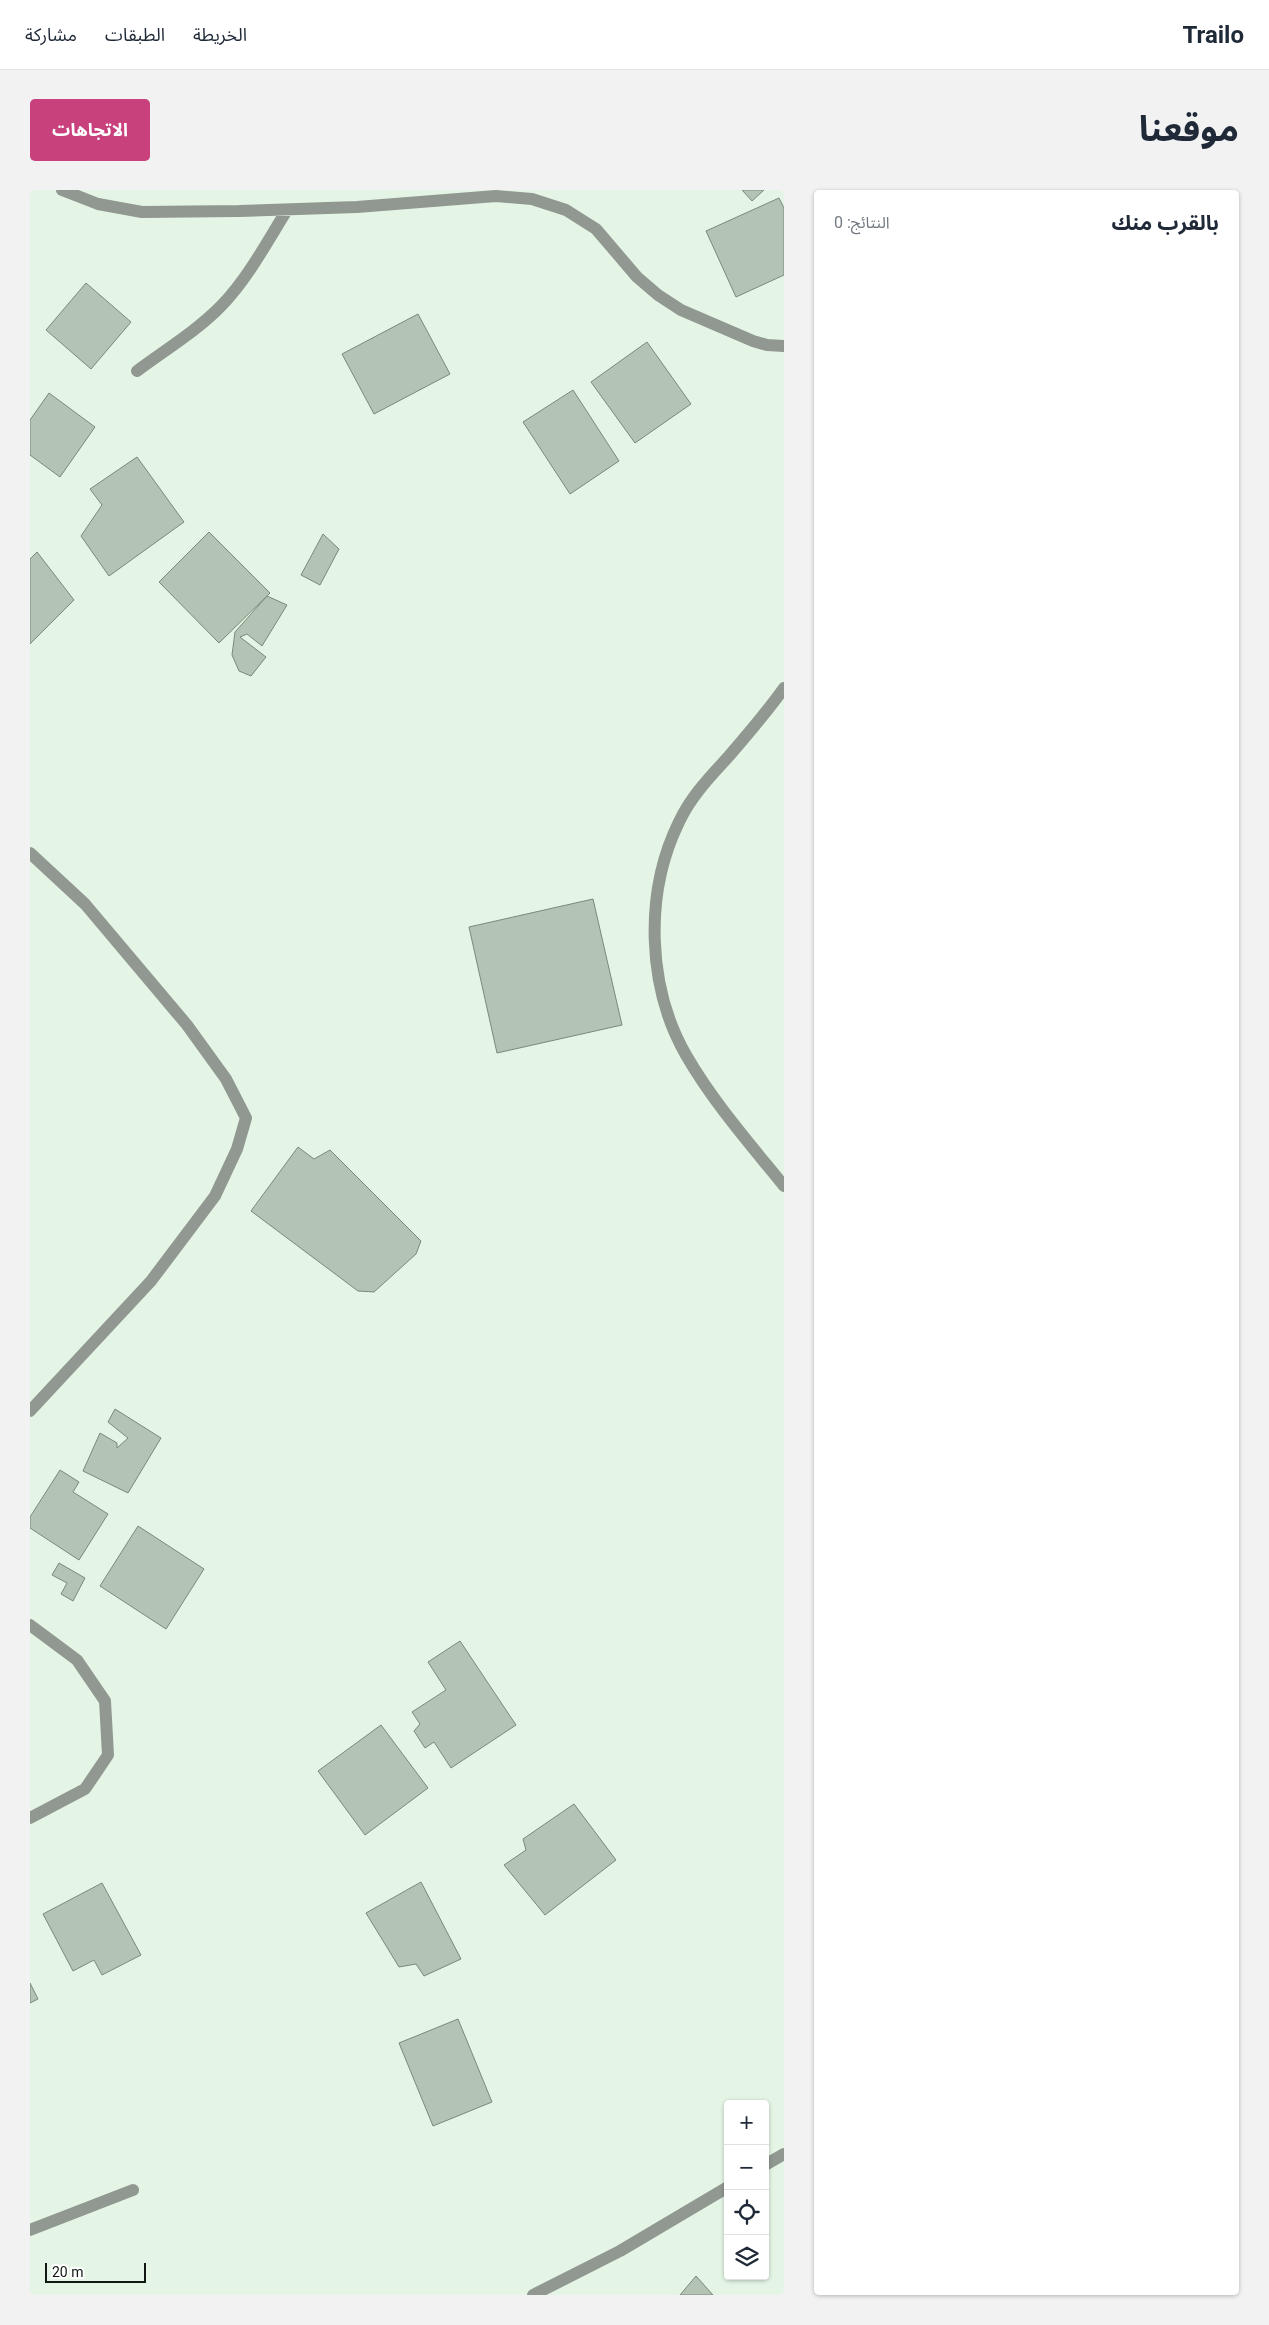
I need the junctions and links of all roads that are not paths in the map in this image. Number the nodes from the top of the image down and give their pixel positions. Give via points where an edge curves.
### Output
1 (62, 190) edge
2 (287, 210) junction
3 (784, 346) edge
4 (136, 371) dead end
5 (784, 688) edge
6 (30, 853) edge
7 (784, 1186) edge
8 (30, 1412) edge
9 (30, 1625) edge
10 (30, 1818) edge
11 (784, 2154) edge
12 (769, 2163) edge
13 (724, 2189) edge
14 (132, 2190) dead end
15 (30, 2230) edge
16 (533, 2295) edge

1 - 2 street via 106,206 142,212
2 - 3 street via 496,196 532,199 566,210 596,229 637,277 681,310 767,346
2 - 4 street via 222,305
5 - 7 street via 699,788 679,822 665,859 656,899 654,939 658,979 669,1018 686,1054 708,1088
6 - 8 street via 85,904 187,1025 226,1079 246,1118 237,1149 215,1196 151,1281
9 - 10 street via 77,1660 104,1701 108,1754 85,1789
11 - 12 street
13 - 16 street via 620,2251
14 - 15 street

